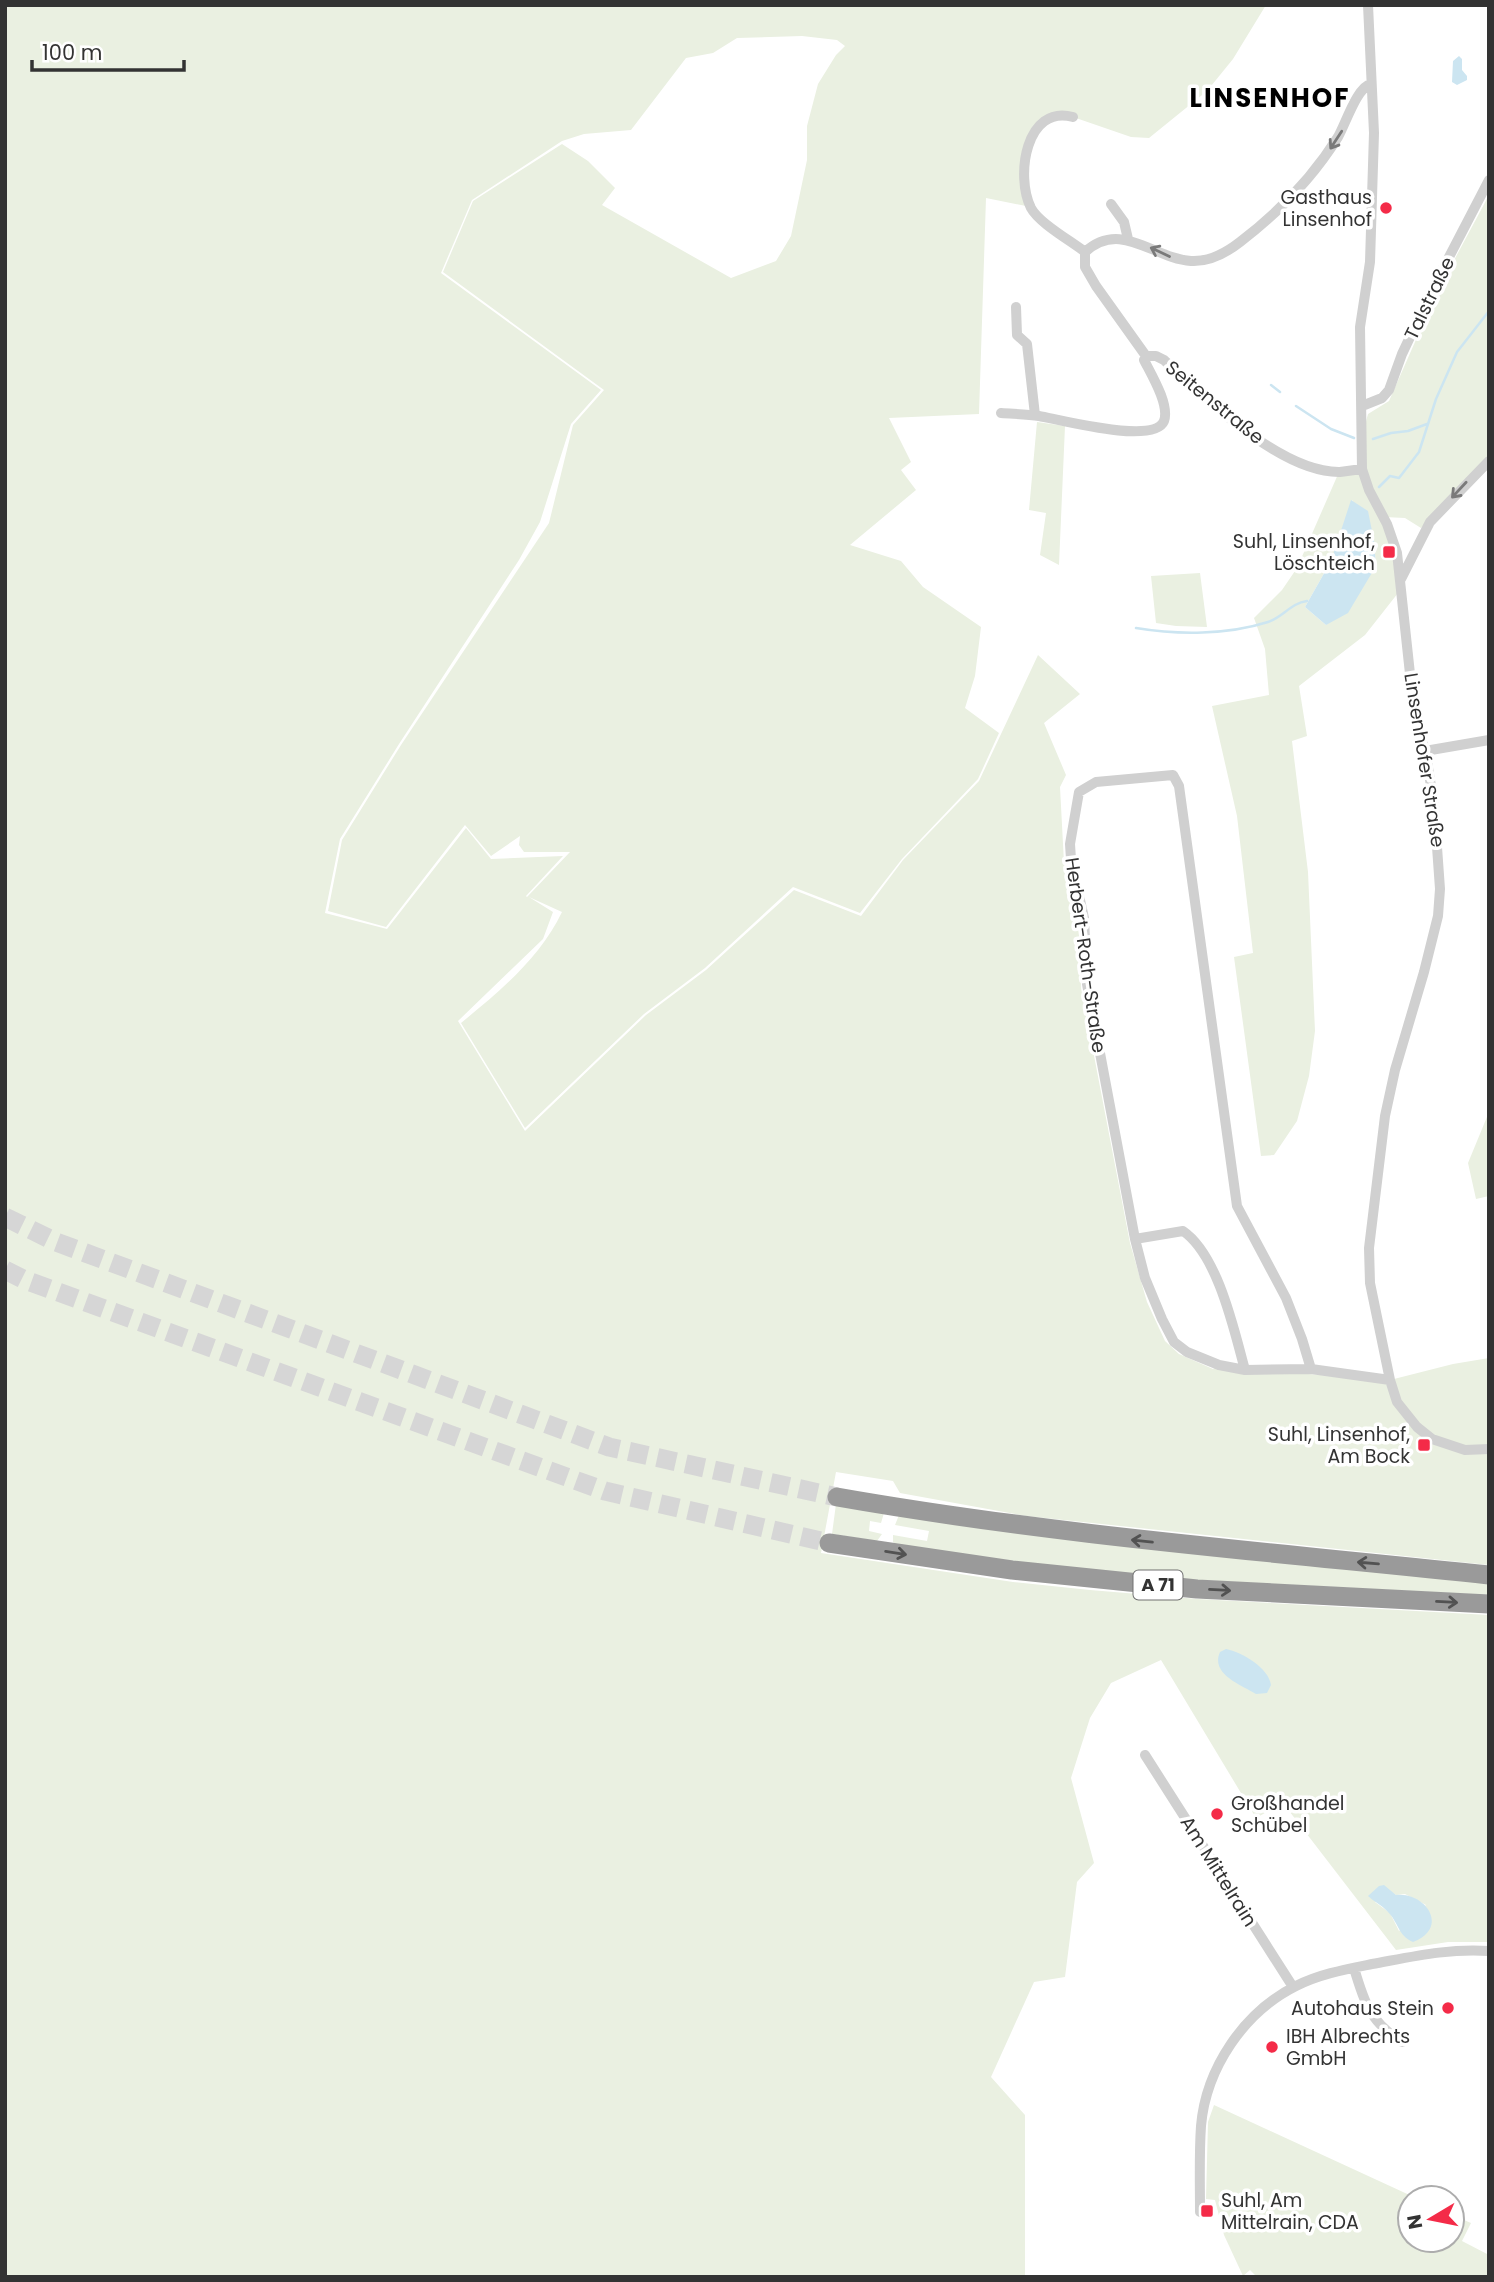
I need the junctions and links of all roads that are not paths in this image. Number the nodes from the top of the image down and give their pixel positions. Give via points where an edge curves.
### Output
1 (1368, 5) edge
2 (1371, 83) junction
3 (1073, 117) dead end
4 (1489, 180) edge
5 (1111, 204) dead end
6 (1128, 239) junction
7 (1085, 252) junction
8 (1016, 307) dead end
9 (1146, 356) junction
10 (1362, 406) junction
11 (1001, 413) dead end
12 (1035, 415) junction
13 (1489, 461) edge
14 (1362, 469) junction
15 (1401, 579) junction
16 (1489, 740) edge
17 (1425, 751) junction
18 (1135, 1239) junction
19 (1311, 1369) junction
20 (1245, 1370) junction
21 (1390, 1380) junction
22 (1489, 1449) edge
23 (837, 1497) tunnel mouth
24 (829, 1543) tunnel mouth
25 (1489, 1575) edge
26 (1489, 1604) edge
27 (1145, 1755) dead end
28 (1489, 1951) edge
29 (1354, 1968) junction
30 (1293, 1987) junction
31 (1402, 2042) dead end
32 (1200, 2212) dead end

1 - 2 street, Linsenhofer Straße
2 -> 6 street via 1361,89 1338,137 1294,194 1236,244 1209,260 1190,261
2 - 10 street, Linsenhofer Straße via 1374,133 1370,262 1360,327
3 - 7 street via 1053,116 1042,121 1031,139 1026,193 1034,212
4 - 10 street, Talstraße via 1435,284 1389,390
5 - 6 street via 1124,222
6 - 7 street via 1109,240
7 - 9 street, Seitenstraße via 1085,267 1096,286
8 - 12 street via 1017,335 1027,344
9 - 12 street, Seitenstraße via 1165,418 1154,430 1116,430
9 - 14 street, Seitenstraße via 1164,360 1208,402 1278,453 1321,469
10 - 14 street, Linsenhofer Straße
11 - 12 street, Seitenstraße
13 -> 15 street via 1430,522
14 - 15 street, Linsenhofer Straße via 1391,535
15 - 17 street, Linsenhofer Straße via 1414,711
16 - 17 street
17 - 21 street, Linsenhofer Straße via 1440,856 1438,916 1385,1116 1369,1248 1370,1283
18 - 19 street, Herbert-Roth-Straße via 1087,984 1084,918 1070,844 1079,792 1087,786 1173,775 1179,786 1237,1206 1286,1298
18 - 20 street, Herbert-Roth-Straße via 1145,1278 1174,1342 1208,1361
18 - 20 street via 1183,1231 1201,1247 1227,1303
19 - 20 street, Herbert-Roth-Straße
19 - 21 street, Herbert-Roth-Straße
21 - 22 street, Linsenhofer Straße via 1397,1402 1432,1439 1465,1450
25 -> 23 highway, A 71 via 1091,1535
24 -> 26 highway, A 71 via 1025,1572 1198,1589
27 - 30 street, Am Mittelrain
28 - 29 street via 1436,1952
29 - 30 street
29 - 31 street via 1373,2018
30 - 32 street via 1242,2029 1213,2076 1201,2125

